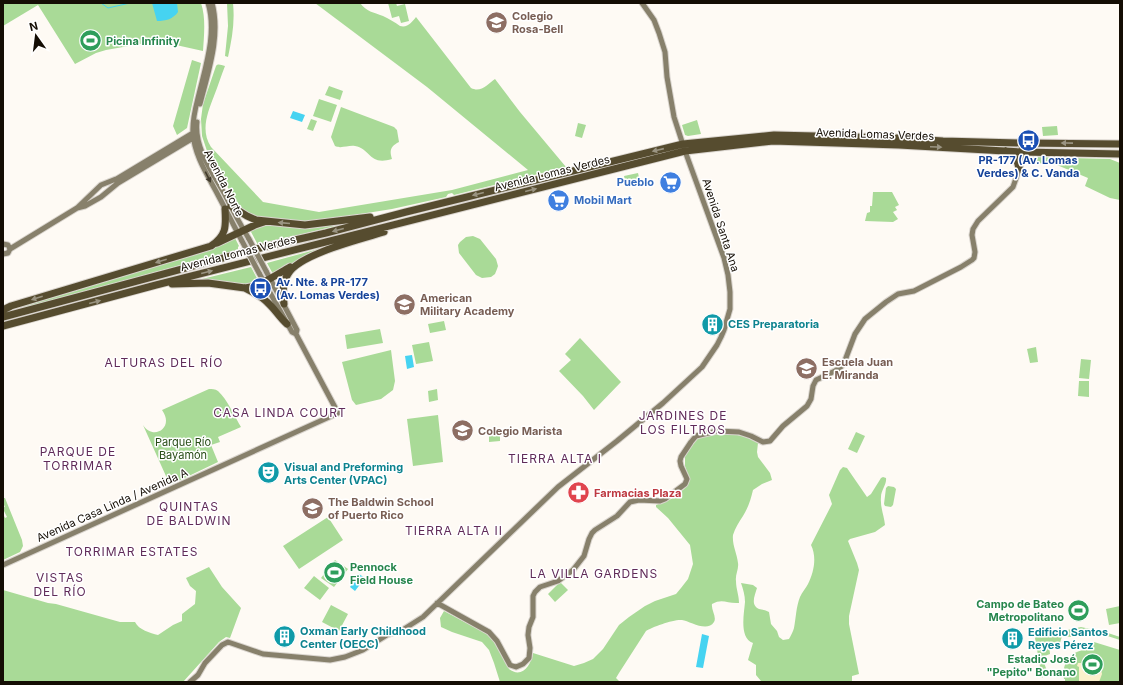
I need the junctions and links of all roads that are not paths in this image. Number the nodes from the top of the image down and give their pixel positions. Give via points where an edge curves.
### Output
1 (208, 3) edge
2 (212, 3) edge
3 (642, 3) edge
4 (193, 136) junction
5 (1120, 139) edge
6 (1021, 143) junction
7 (1089, 144) junction
8 (1120, 144) edge
9 (684, 147) junction
10 (1002, 150) junction
11 (1022, 152) junction
12 (1107, 154) junction
13 (1120, 154) edge
14 (1120, 158) edge
15 (1019, 168) junction
16 (116, 179) junction
17 (96, 192) junction
18 (102, 197) junction
19 (87, 199) junction
20 (77, 208) junction
21 (228, 208) junction
22 (406, 212) junction
23 (412, 220) junction
24 (266, 222) junction
25 (241, 232) junction
26 (7, 246) edge
27 (211, 246) junction
28 (3, 254) edge
29 (295, 265) junction
30 (267, 280) junction
31 (156, 285) junction
32 (245, 288) junction
33 (284, 304) junction
34 (3, 310) edge
35 (3, 317) edge
36 (287, 324) junction
37 (3, 326) edge
38 (296, 334) junction
39 (338, 413) joint
40 (3, 565) edge
41 (437, 603) junction
42 (190, 682) edge

1 - 4 street, Avenida Norte via 211,21 209,46 195,108
2 - 21 street, Avenida Norte via 215,34 196,131 204,156
3 - 9 street, Avenida Santa Ana via 654,20 661,38 674,117
4 - 16 street
4 - 18 street via 118,183
4 -> 21 street, Avenida Norte via 201,162
5 - 7 highway
7 -> 6 highway, Avenida Lomas Verdes
6 - 9 highway, Avenida Lomas Verdes via 774,135
6 - 11 street
7 - 8 highway, Avenida Lomas Verdes
9 -> 10 highway, Avenida Lomas Verdes via 773,141
9 -> 22 highway, Avenida Lomas Verdes
23 -> 9 highway, Avenida Lomas Verdes
9 - 41 street, Avenida Santa Ana via 728,275 730,309 718,345 702,366 663,403 558,487
10 - 11 highway, Avenida Lomas Verdes
10 - 15 highway via 1013,155
11 - 12 highway, Avenida Lomas Verdes
11 - 15 street
12 - 13 highway, Avenida Lomas Verdes
12 - 14 highway
15 - 41 street via 1013,187 973,229 974,258 914,291 898,294 864,319 844,363 835,372 816,380 808,406 783,426 770,441 763,442 739,432 717,431 696,436 680,461 687,479 685,484 660,501 630,502 618,516 595,530 589,539 584,556 573,570 535,592 533,617 528,635 529,658 523,664 516,667 510,665 489,632
16 - 17 street
16 - 19 street via 101,185
17 - 18 street
17 - 19 street
18 - 20 street
19 - 20 street
20 - 26 street via 24,241
21 - 24 highway
21 - 25 street, Avenida Norte
21 - 27 highway via 224,233
22 -> 24 highway via 305,225
22 -> 35 highway, Avenida Lomas Verdes
23 - 29 highway via 319,253
31 -> 23 highway, Avenida Lomas Verdes
24 - 25 highway
25 - 27 highway
25 - 30 street, Avenida Norte, bridge via 242,241 260,273
25 - 30 street, Avenida Norte, bridge via 249,239 266,271
26 - 28 street via 8,253
27 -> 34 highway
29 - 30 highway
29 - 33 highway via 284,283
30 - 32 highway
30 - 33 street, Avenida Norte
30 - 36 street, Avenida Norte
31 - 32 highway via 203,283
37 -> 31 highway, Avenida Lomas Verdes
32 - 36 highway via 262,298
33 - 38 street, Avenida Norte via 297,330
36 - 38 street, Avenida Norte
38 - 39 street, Avenida Norte
39 - 40 street, Avenida Casa Linda / Avenida A
41 - 42 street via 423,617 404,629 345,657 330,660 263,654 228,642 222,644

